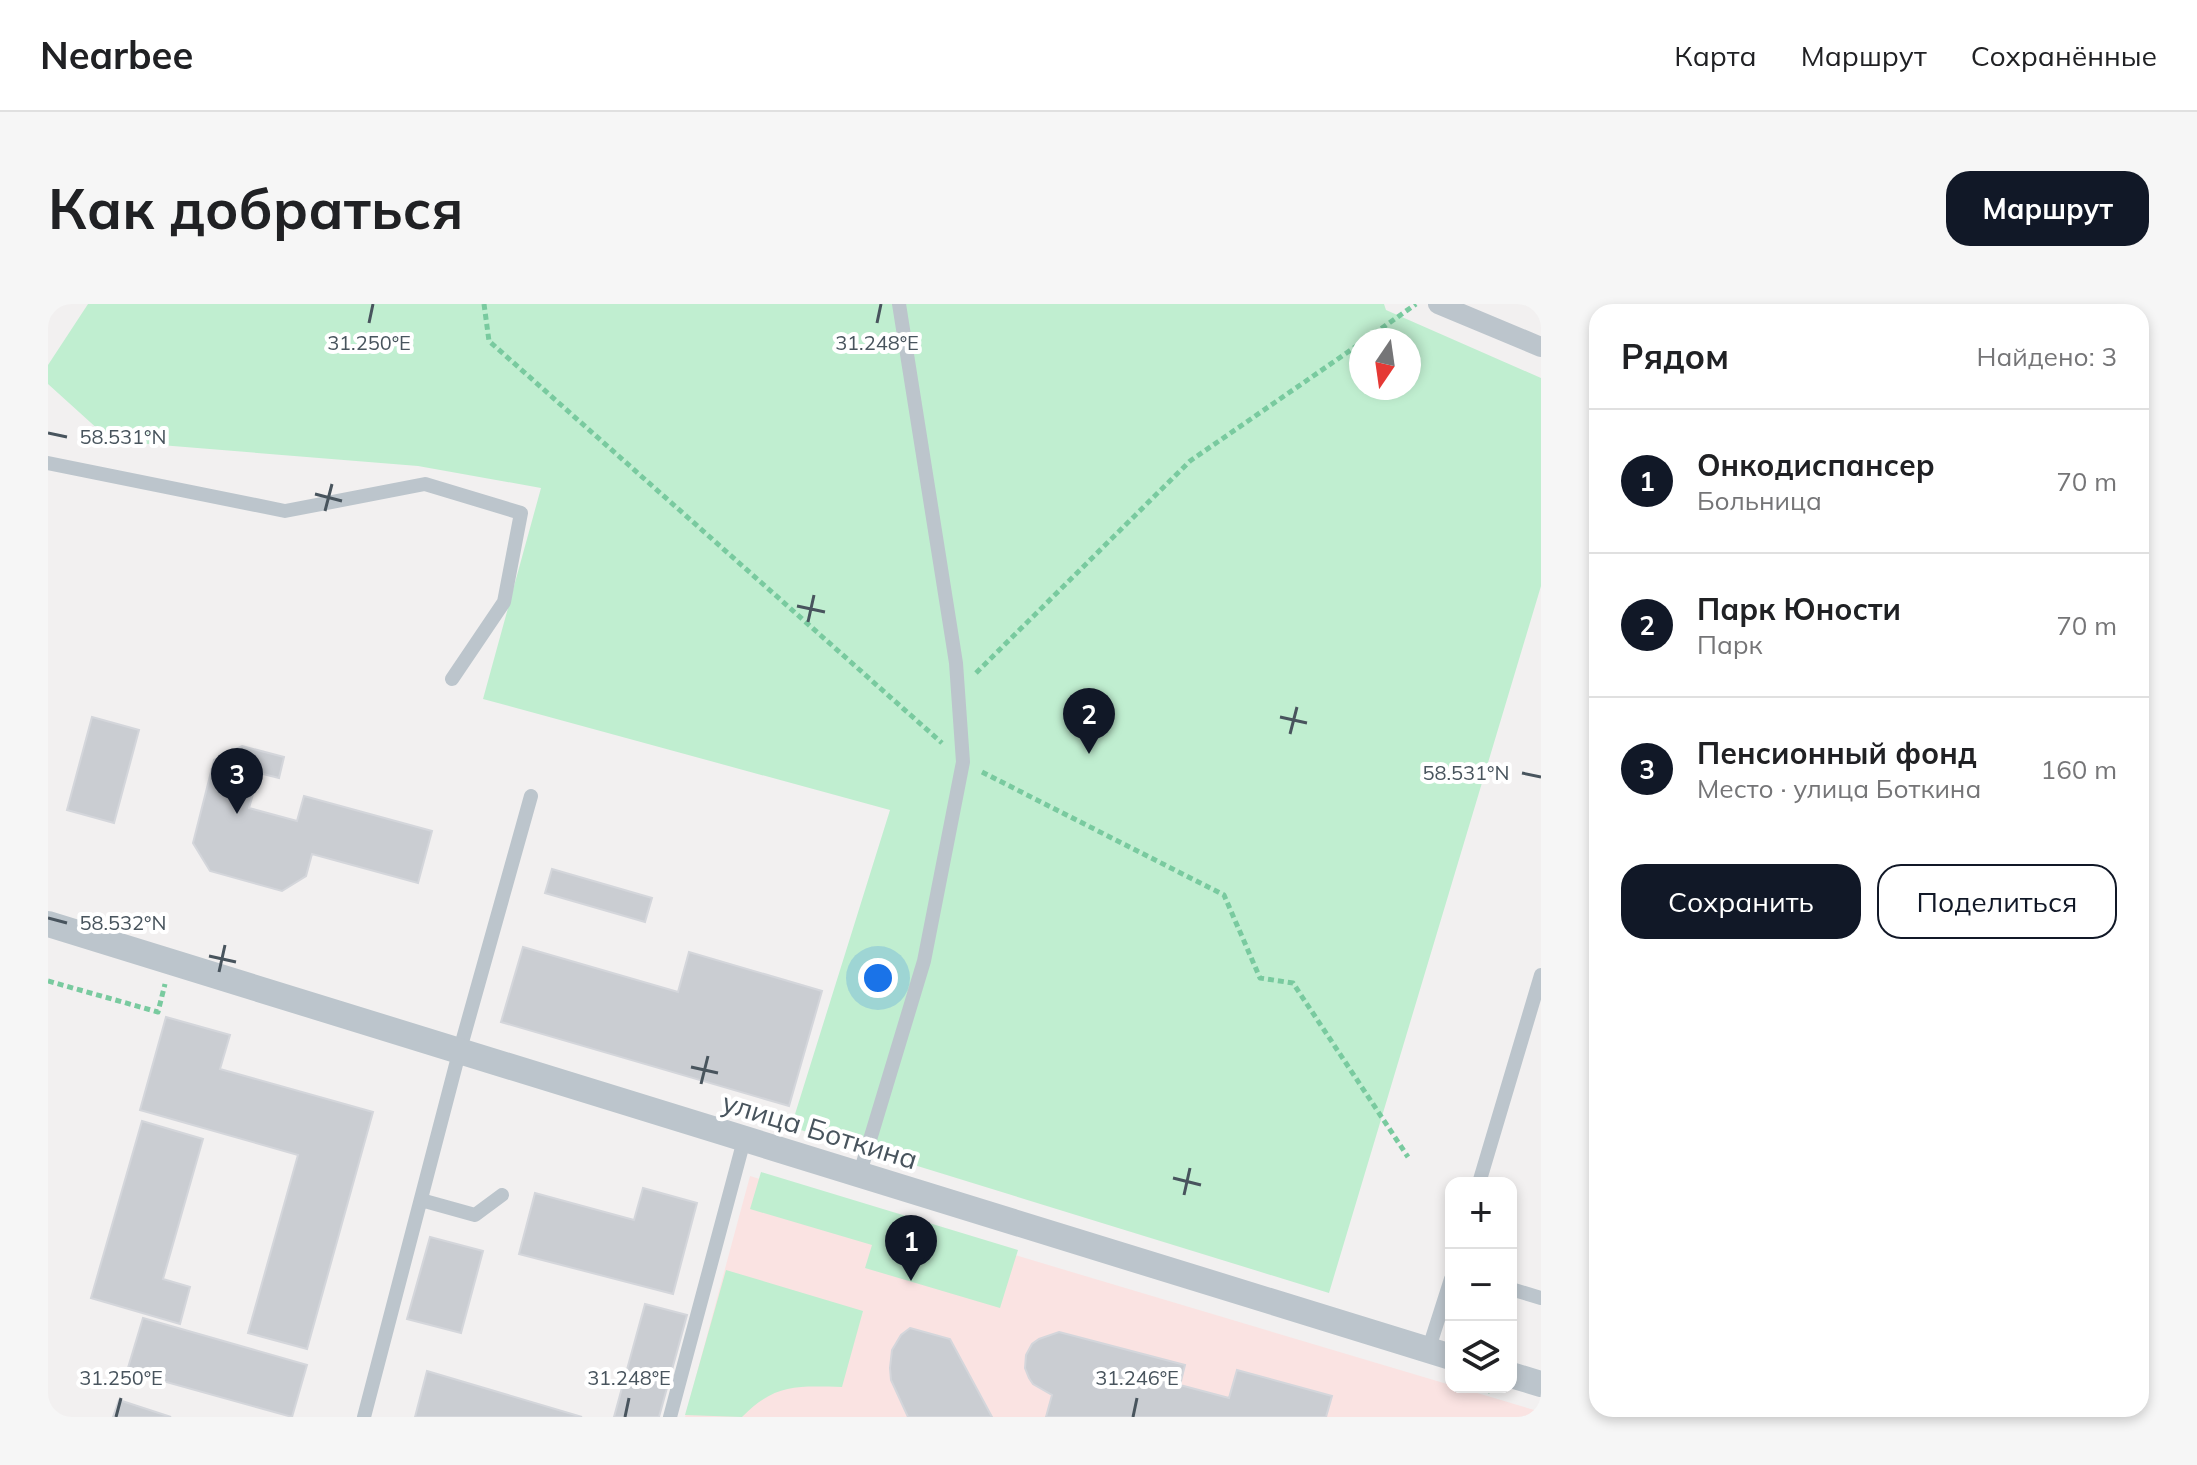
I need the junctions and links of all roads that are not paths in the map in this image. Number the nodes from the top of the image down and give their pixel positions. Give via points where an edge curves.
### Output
1 (899, 304) edge
2 (1438, 304) edge
3 (1541, 347) edge
4 (48, 463) edge
5 (452, 679) dead end
6 (531, 796) dead end
7 (48, 924) edge
8 (1541, 975) edge
9 (459, 1053) junction
10 (744, 1140) junction
11 (859, 1176) junction
12 (1481, 1177) edge
13 (502, 1195) dead end
14 (421, 1200) junction
15 (1517, 1291) edge
16 (1541, 1298) edge
17 (1445, 1316) edge
18 (1439, 1354) edge
19 (1517, 1377) edge
20 (1541, 1384) edge
21 (364, 1417) edge
22 (670, 1417) edge

1 - 11 lane via 958,690 963,762 924,961
2 - 3 street
4 - 5 lane via 285,511 425,484 521,513 504,602
6 - 9 lane
7 - 9 street, улица Боткина
8 - 12 lane
9 - 10 street, улица Боткина
9 - 14 lane
10 - 11 street, улица Боткина
10 - 22 lane
11 - 18 street, улица Боткина
13 - 14 lane via 475,1215
14 - 21 lane
15 - 16 lane
17 - 18 lane
19 - 20 street

